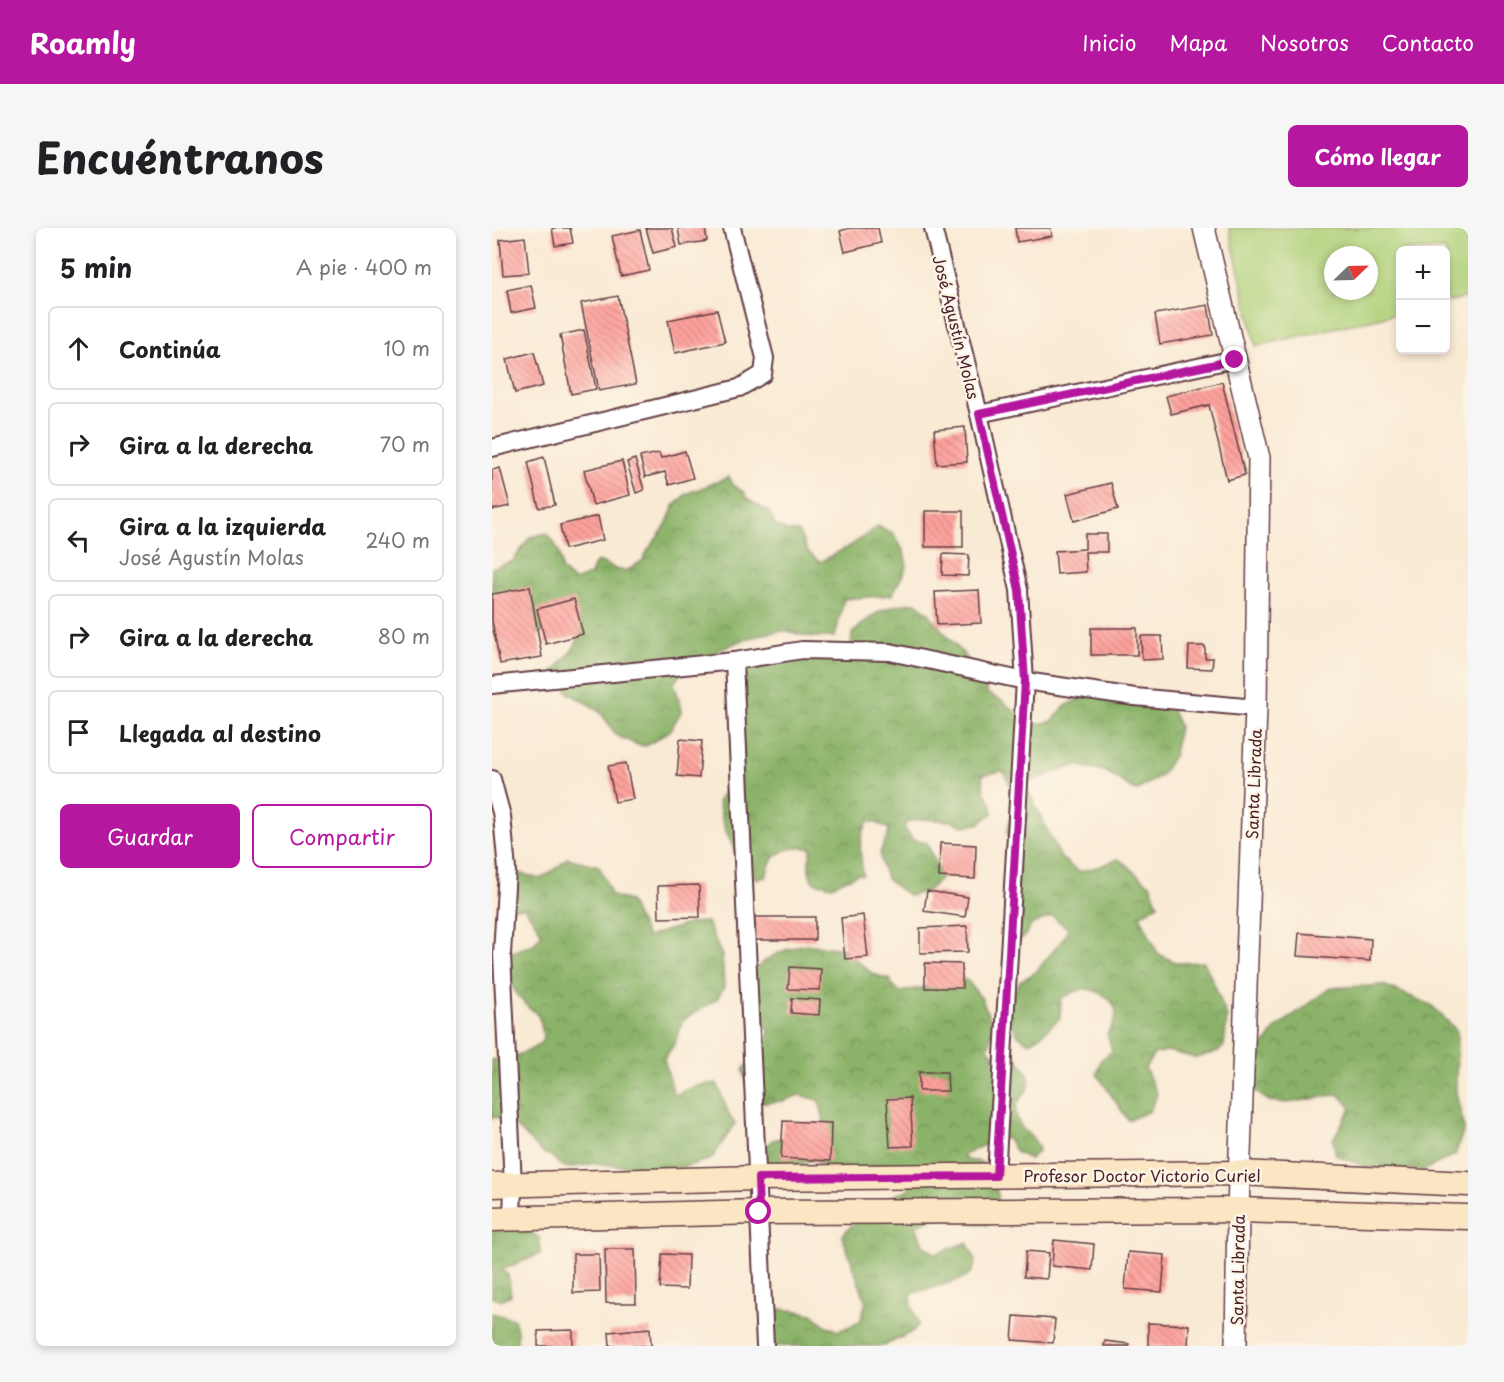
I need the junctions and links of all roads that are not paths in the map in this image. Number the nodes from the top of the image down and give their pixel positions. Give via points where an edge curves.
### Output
1 (732, 228) edge
2 (933, 228) edge
3 (1204, 228) edge
4 (1235, 360) junction
5 (979, 414) junction
6 (492, 448) edge
7 (734, 661) junction
8 (1025, 681) junction
9 (492, 685) edge
10 (1256, 708) junction
11 (492, 779) edge
12 (497, 954) edge
13 (1240, 1173) junction
14 (996, 1176) junction
15 (758, 1178) junction
16 (1468, 1184) edge
17 (503, 1185) edge
18 (1238, 1210) junction
19 (759, 1212) junction
20 (1468, 1217) edge
21 (502, 1219) edge
22 (765, 1346) edge
23 (1236, 1346) edge

1 - 6 street via 765,358 763,374 739,387
2 - 5 street, José Agustín Molas
3 - 4 street, Santa Librada
4 - 5 street
4 - 10 street, Santa Librada via 1259,458
5 - 8 street, José Agustín Molas via 1019,590
7 - 8 street via 802,650 890,652
7 - 9 street
7 - 15 street
8 - 10 street via 1135,697
8 - 14 street, José Agustín Molas
10 - 13 street, Santa Librada
11 - 12 street via 502,816 507,870
12 - 17 street
13 - 14 main road, Profesor Doctor Victorio Curiel
13 - 16 main road, Profesor Doctor Victorio Curiel
13 - 18 street, Santa Librada
14 - 15 main road, Profesor Doctor Victorio Curiel
15 - 17 main road, Profesor Doctor Victorio Curiel
15 - 19 street
17 - 21 street
18 - 19 main road
18 - 20 main road
18 - 23 street, Santa Librada
19 - 21 main road
19 - 22 street

